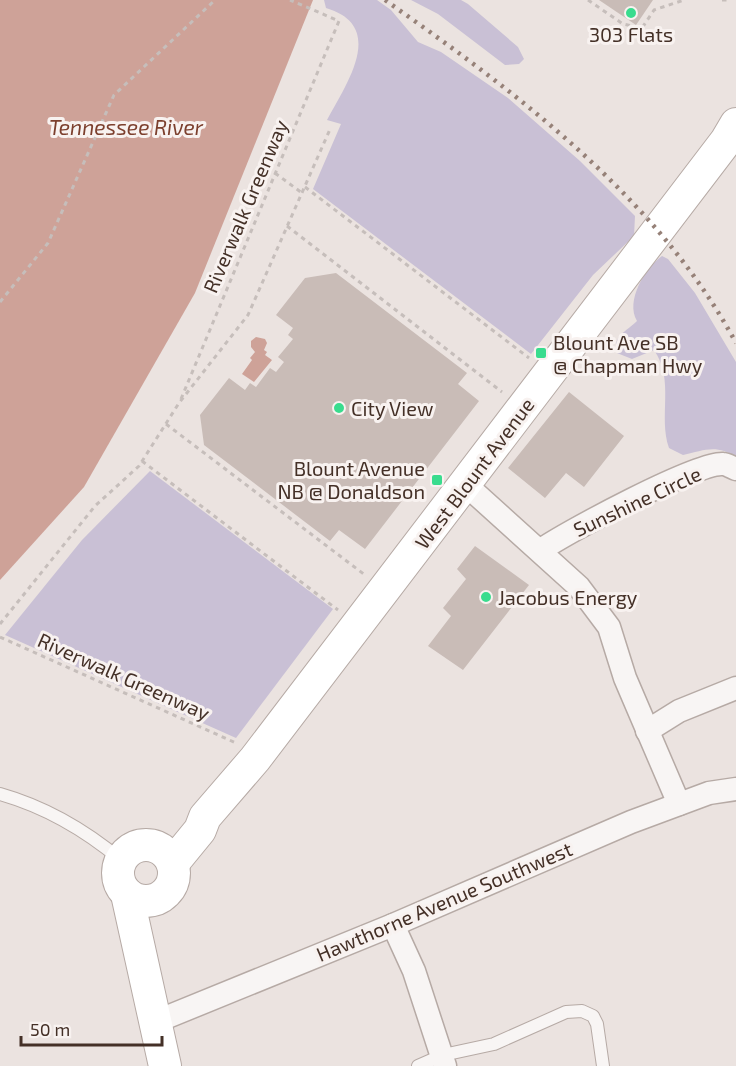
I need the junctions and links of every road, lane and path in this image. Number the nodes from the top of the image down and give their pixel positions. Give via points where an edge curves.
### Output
1 (215, 0) edge
2 (290, 0) edge
3 (588, 0) edge
4 (684, 0) edge
5 (722, 0) edge
6 (729, 0) edge
7 (331, 127) dead end
8 (733, 132) edge
9 (275, 173) junction
10 (305, 186) junction
11 (302, 193) junction
12 (287, 226) junction
13 (0, 302) edge
14 (530, 359) dead end
15 (504, 393) dead end
16 (179, 403) junction
17 (166, 424) junction
18 (142, 461) junction
19 (736, 469) edge
20 (465, 484) junction
21 (541, 550) junction
22 (365, 575) dead end
23 (338, 610) dead end
24 (0, 624) edge
25 (0, 637) edge
26 (736, 688) edge
27 (647, 731) junction
28 (236, 743) dead end
29 (736, 789) edge
30 (0, 794) edge
31 (679, 804) junction
32 (163, 855) junction
33 (122, 860) junction
34 (128, 894) junction
35 (162, 896) junction
36 (393, 925) junction
37 (143, 957) junction
38 (155, 1022) junction
39 (444, 1060) edge
40 (165, 1066) edge
41 (418, 1066) edge
42 (603, 1066) edge

1 - 13 path via 114,94 48,243
2 - 9 path, Riverwalk Greenway via 339,21
3 - 4 path via 633,28 642,28 654,10
5 - 6 path
7 - 10 path, Riverwalk Greenway
8 - 20 street, West Blount Avenue
9 - 11 path
9 - 16 path, Riverwalk Greenway
10 - 11 path, Riverwalk Greenway
10 - 14 path
11 - 12 path, Riverwalk Greenway
12 - 15 path
12 - 16 path, Riverwalk Greenway via 248,315
16 - 17 path, Riverwalk Greenway
17 - 18 path, Riverwalk Greenway
17 - 22 path
18 - 23 path
18 - 24 path, Riverwalk Greenway via 95,506
19 - 21 street, Sunshine Circle via 724,464 693,471 562,535
20 - 21 street
20 - 32 street, West Blount Avenue via 262,750 205,817 194,817
21 - 27 street via 579,587 609,627
25 - 28 path, Riverwalk Greenway
26 - 27 street via 679,711
27 - 31 street
29 - 31 street, Hawthorne Avenue Southwest via 709,793
30 - 33 lane via 64,819
31 - 36 street, Hawthorne Avenue Southwest
32 - 33 street via 135,847
32 - 35 street via 173,881
33 - 34 street via 118,878
34 - 35 street via 144,901
34 - 37 street via 137,948
35 - 37 street
36 - 38 street, Hawthorne Avenue Southwest
36 - 39 street via 414,971
37 - 38 street
38 - 40 street
39 - 41 lane
39 - 42 lane via 494,1044 566,1012 582,1011 597,1024

